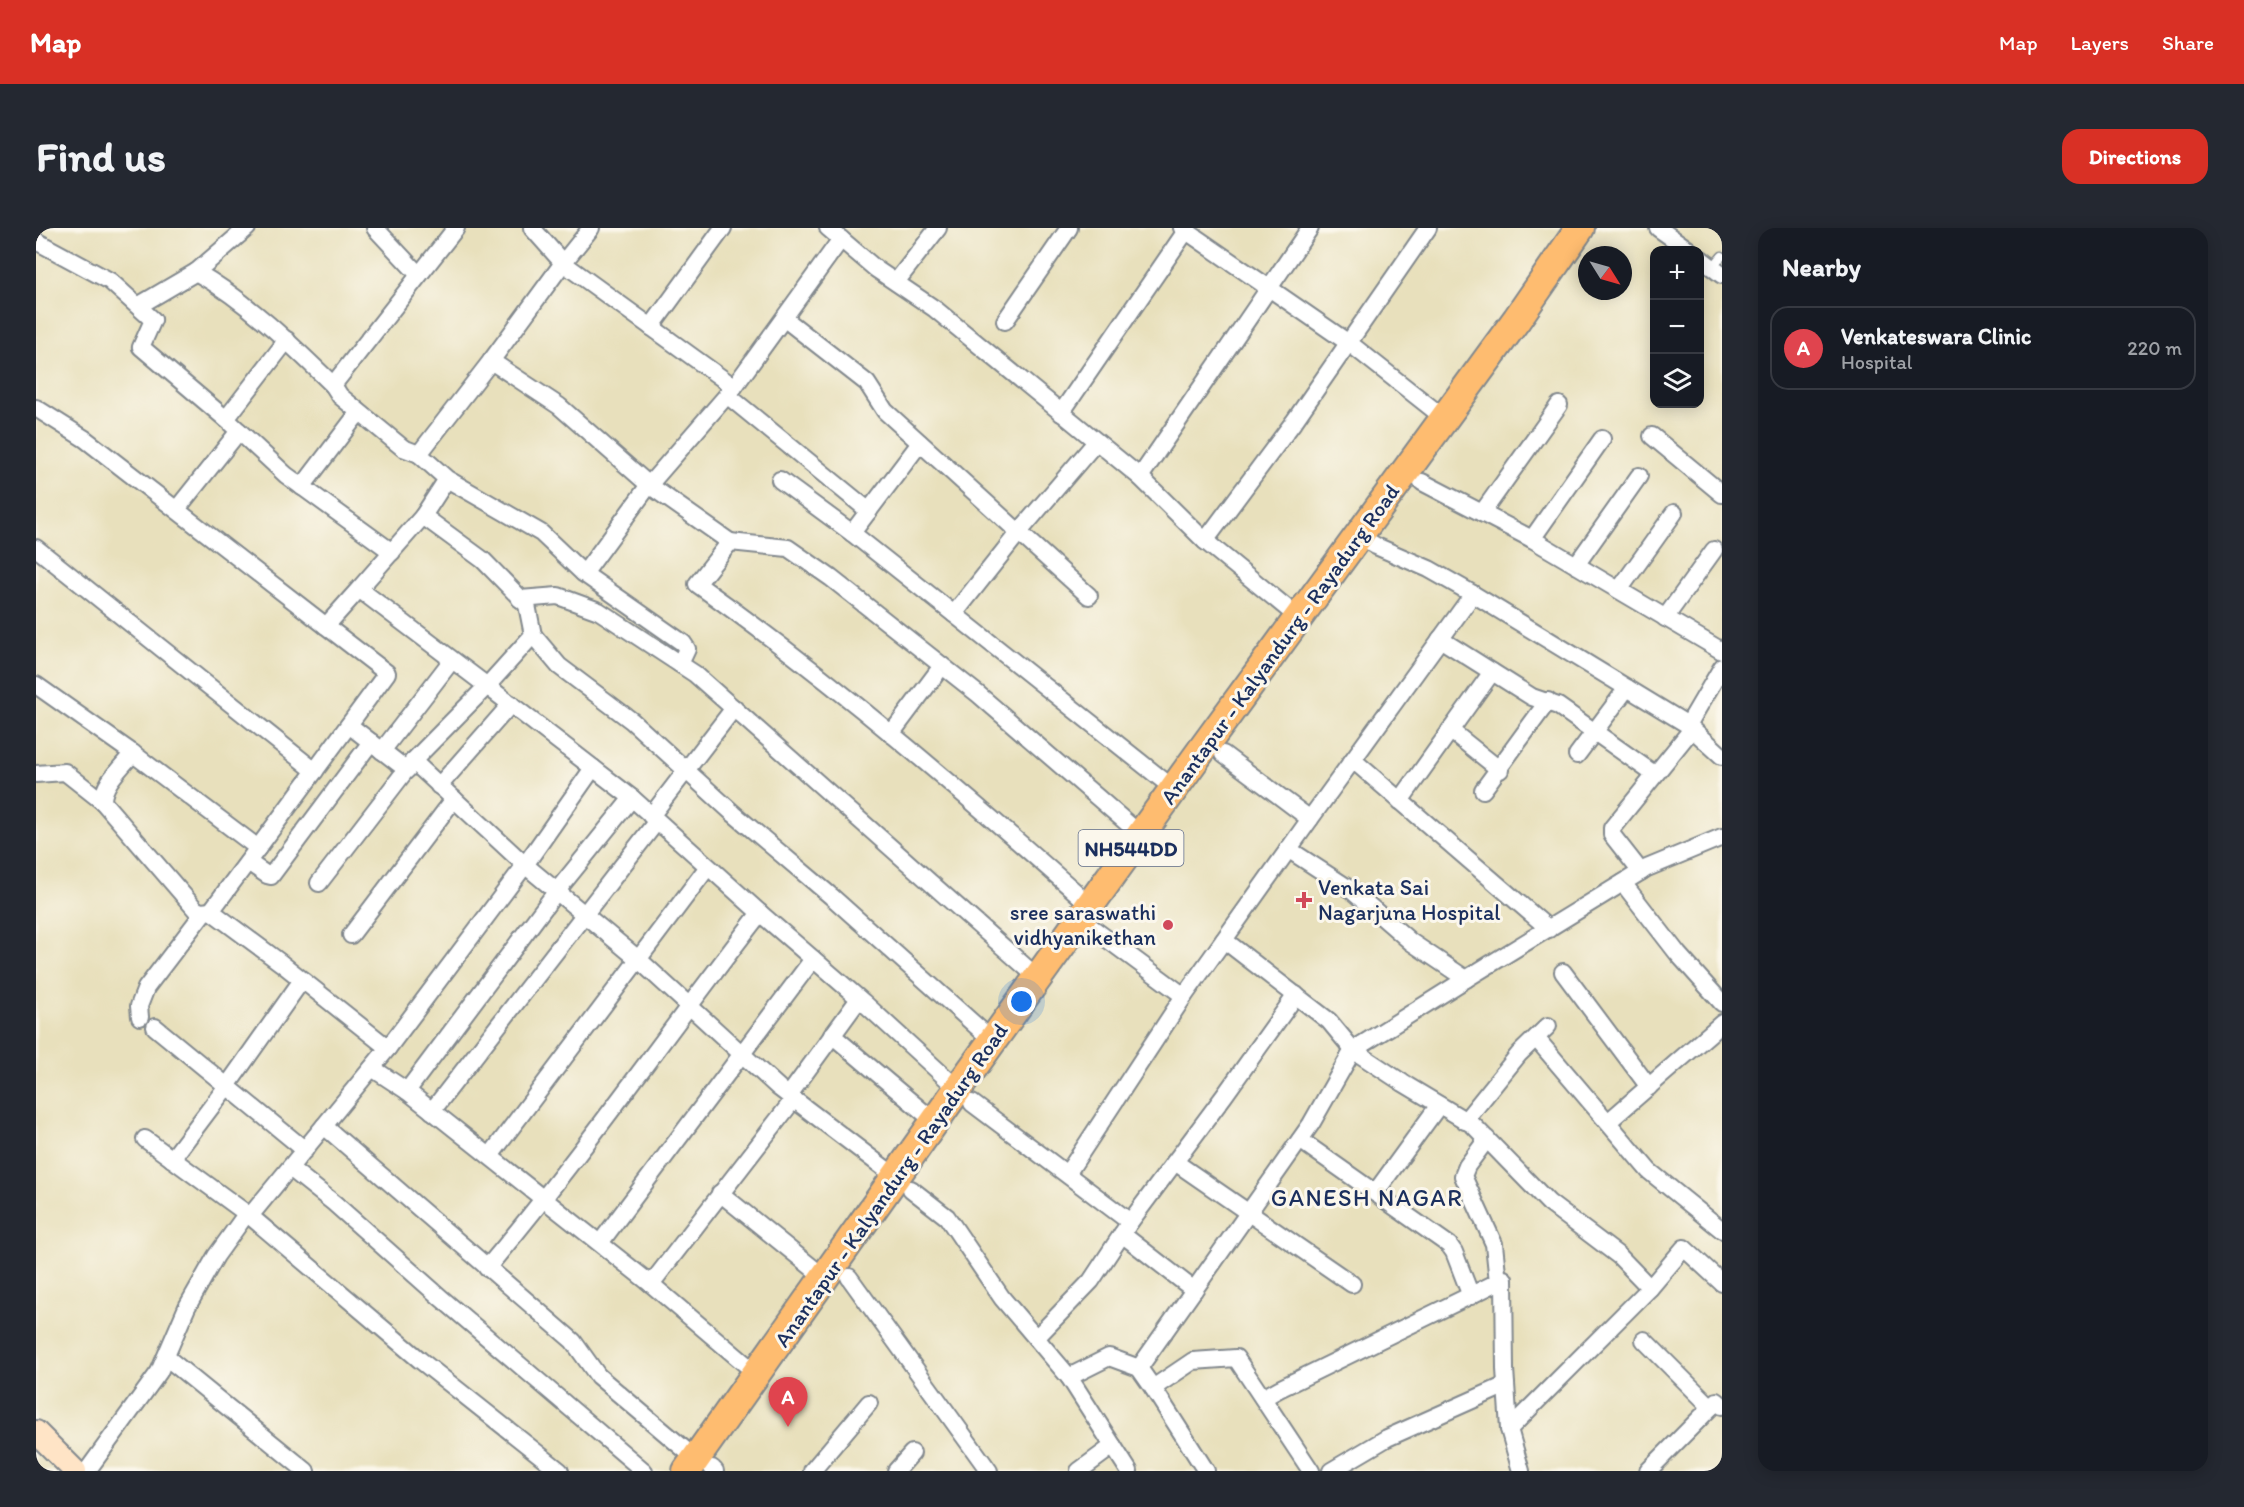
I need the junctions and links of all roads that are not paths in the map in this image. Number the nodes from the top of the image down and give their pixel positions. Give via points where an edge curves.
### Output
1 (375, 228) edge
2 (456, 228) edge
3 (532, 228) edge
4 (591, 228) edge
5 (723, 228) edge
6 (828, 228) edge
7 (938, 228) edge
8 (1069, 228) edge
9 (1310, 228) edge
10 (1428, 228) edge
11 (1580, 228) edge
12 (1600, 228) edge
13 (1658, 228) edge
14 (1185, 229) edge
15 (238, 231) edge
16 (841, 239) junction
17 (36, 241) edge
18 (1683, 246) edge
19 (564, 263) junction
20 (196, 272) junction
21 (419, 275) junction
22 (896, 282) junction
23 (1270, 289) junction
24 (138, 306) junction
25 (785, 319) junction
26 (1005, 321) dead end
27 (651, 327) junction
28 (286, 340) junction
29 (1347, 342) junction
30 (491, 360) junction
31 (333, 385) junction
32 (730, 391) junction
33 (1559, 405) dead end
34 (36, 408) edge
35 (359, 412) junction
36 (1061, 413) junction
37 (226, 418) junction
38 (1444, 418) junction
39 (239, 430) junction
40 (1652, 436) dead end
41 (1602, 439) dead end
42 (1096, 442) junction
43 (920, 443) junction
44 (419, 454) junction
45 (1639, 476) dead end
46 (1140, 477) junction
47 (447, 479) junction
48 (780, 480) dead end
49 (1422, 482) junction
50 (649, 485) junction
51 (302, 487) junction
52 (1722, 494) edge
53 (177, 509) junction
54 (869, 511) junction
55 (1482, 513) junction
56 (1674, 513) dead end
57 (423, 516) junction
58 (1018, 532) junction
59 (852, 533) junction
60 (1532, 539) junction
61 (1204, 540) junction
62 (1367, 541) junction
63 (730, 542) junction
64 (36, 548) edge
65 (1714, 550) dead end
66 (392, 552) junction
67 (1576, 565) junction
68 (583, 573) junction
69 (359, 589) junction
70 (1619, 590) junction
71 (1473, 594) junction
72 (1089, 596) dead end
73 (520, 599) junction
74 (954, 614) junction
75 (1299, 618) junction
76 (1665, 618) junction
77 (326, 626) junction
78 (533, 634) junction
79 (1440, 639) junction
80 (1722, 651) edge
81 (452, 660) junction
82 (680, 664) junction
83 (942, 666) junction
84 (1722, 667) edge
85 (1492, 672) junction
86 (36, 685) edge
87 (487, 686) junction
88 (1627, 688) junction
89 (1548, 701) junction
90 (511, 704) junction
91 (734, 708) junction
92 (349, 725) junction
93 (1690, 727) junction
94 (1450, 730) junction
95 (1595, 731) junction
96 (891, 734) junction
97 (377, 747) junction
98 (133, 753) junction
99 (1223, 754) junction
100 (1576, 755) dead end
101 (1722, 756) edge
102 (1353, 760) junction
103 (410, 765) junction
104 (593, 768) junction
105 (1500, 770) junction
106 (315, 771) junction
107 (687, 771) junction
108 (36, 774) edge
109 (1654, 774) junction
110 (440, 786) junction
111 (1174, 789) junction
112 (1483, 790) dead end
113 (632, 798) junction
114 (454, 799) junction
115 (1400, 801) junction
116 (103, 802) junction
117 (654, 819) junction
118 (1310, 819) junction
119 (1140, 835) junction
120 (1722, 837) edge
121 (258, 848) junction
122 (1288, 849) junction
123 (248, 862) junction
124 (525, 865) junction
125 (707, 868) junction
126 (1641, 872) junction
127 (319, 883) dead end
128 (1623, 883) junction
129 (556, 892) junction
130 (207, 912) junction
131 (760, 913) junction
132 (585, 915) junction
133 (1088, 918) junction
134 (1549, 929) junction
135 (351, 935) dead end
136 (1224, 940) junction
137 (638, 959) junction
138 (813, 959) junction
139 (1563, 972) dead end
140 (1038, 978) junction
141 (1466, 979) junction
142 (302, 980) junction
143 (1184, 996) junction
144 (1296, 996) junction
145 (859, 999) junction
146 (1722, 1003) edge
147 (688, 1005) junction
148 (140, 1017) dead end
149 (1722, 1023) edge
150 (1548, 1026) dead end
151 (155, 1027) dead end
152 (832, 1035) junction
153 (1536, 1038) junction
154 (993, 1041) junction
155 (388, 1048) junction
156 (1353, 1050) junction
157 (741, 1053) junction
158 (372, 1068) junction
159 (227, 1086) junction
160 (1649, 1087) junction
161 (407, 1091) junction
162 (965, 1096) junction
163 (791, 1097) junction
164 (1439, 1105) junction
165 (432, 1111) junction
166 (1465, 1120) junction
167 (935, 1122) junction
168 (1608, 1122) junction
169 (324, 1126) junction
170 (145, 1139) dead end
171 (1487, 1139) junction
172 (1300, 1140) junction
173 (305, 1150) junction
174 (490, 1156) junction
175 (172, 1159) junction
176 (1174, 1162) junction
177 (290, 1168) junction
178 (1067, 1174) junction
179 (904, 1183) junction
180 (720, 1193) junction
181 (1375, 1193) junction
182 (545, 1200) junction
183 (1247, 1213) junction
184 (248, 1215) junction
185 (1126, 1228) junction
186 (1722, 1230) edge
187 (600, 1243) junction
188 (487, 1268) junction
189 (837, 1277) junction
190 (1498, 1282) junction
191 (1722, 1283) edge
192 (651, 1284) junction
193 (1352, 1284) dead end
194 (1650, 1288) junction
195 (1194, 1290) junction
196 (1470, 1296) junction
197 (1036, 1338) junction
198 (1644, 1340) dead end
199 (166, 1357) junction
200 (1139, 1368) junction
201 (757, 1374) junction
202 (1069, 1377) junction
203 (1506, 1385) junction
204 (1153, 1388) junction
205 (1263, 1398) junction
206 (1718, 1402) edge
207 (870, 1403) dead end
208 (1509, 1428) junction
209 (36, 1432) edge
210 (1113, 1446) junction
211 (912, 1453) dead end
212 (704, 1468) edge
213 (75, 1471) edge
214 (87, 1471) edge
215 (306, 1471) edge
216 (560, 1471) edge
217 (644, 1471) edge
218 (812, 1471) edge
219 (896, 1471) edge
220 (989, 1471) edge
221 (1079, 1471) edge
222 (1129, 1471) edge
223 (1206, 1471) edge
224 (1311, 1471) edge
225 (1331, 1471) edge
226 (1521, 1471) edge
227 (1648, 1471) edge

1 - 21 street
2 - 21 street
3 - 19 street
4 - 19 street
5 - 27 street
6 - 16 street
7 - 22 street
8 - 26 street
9 - 23 street
10 - 29 street
11 - 38 highway, Anantapur - Kalyandurg - Rayadurg Road / NH544DD
12 - 49 highway, Anantapur - Kalyandurg - Rayadurg Road / NH544DD
13 - 18 street
14 - 23 street
14 - 36 street
15 - 20 street
16 - 22 street
16 - 25 street
17 - 24 street via 110,281
19 - 27 street
19 - 30 street
20 - 24 street
20 - 28 street
21 - 31 street
22 - 36 street via 935,309
23 - 29 street
23 - 46 street
24 - 37 street via 153,320 141,347
25 - 32 street
25 - 43 street via 867,383 885,411
27 - 32 street
28 - 31 street
28 - 37 street
29 - 38 street
29 - 61 street via 1295,420
30 - 44 street
30 - 50 street via 559,406
31 - 35 street
32 - 50 street
32 - 54 street
33 - 55 street
34 - 53 street via 85,439
35 - 44 street via 403,448
35 - 51 street
36 - 42 street
37 - 39 street
38 - 62 highway, Anantapur - Kalyandurg - Rayadurg Road / NH544DD
39 - 51 street
39 - 53 street
40 - 52 street
41 - 60 street
42 - 46 street
42 - 58 street
43 - 54 street
43 - 58 street
44 - 47 street
45 - 67 street
46 - 61 street
47 - 57 street
47 - 68 street via 541,533
48 - 59 street
49 - 55 street
49 - 62 highway, Anantapur - Kalyandurg - Rayadurg Road / NH544DD
50 - 63 street
50 - 68 street
51 - 66 street
53 - 77 street
54 - 59 street
55 - 60 street
56 - 70 street
57 - 66 street
57 - 73 street via 483,560
58 - 72 street
58 - 74 street
59 - 74 street
60 - 67 street
61 - 75 street
62 - 71 street
62 - 75 highway, Anantapur - Kalyandurg - Rayadurg Road / NH544DD
62 - 99 highway, Anantapur - Kalyandurg - Rayadurg Road / NH544DD
63 - 83 street via 788,548
63 - 96 street via 697,584 767,633
64 - 106 street
65 - 76 street
66 - 69 street
67 - 70 street
68 - 82 street via 683,643 687,649
69 - 77 street
69 - 81 street
70 - 76 street
71 - 79 street
71 - 88 street
73 - 78 street via 527,605
73 - 82 street via 558,596 599,611
74 - 111 street
75 - 111 highway, Anantapur - Kalyandurg - Rayadurg Road / NH544DD
76 - 80 street
77 - 92 street via 387,673
78 - 87 street
78 - 107 street via 560,666 632,721
79 - 85 street
79 - 102 street
81 - 87 street
81 - 97 street
82 - 91 street
83 - 96 street
83 - 119 street
84 - 93 street
85 - 89 street via 1532,697
85 - 94 street
86 - 98 street
87 - 90 street
87 - 103 street
88 - 93 street
88 - 95 street
89 - 95 street
89 - 105 street
90 - 104 street
90 - 110 street
91 - 107 street
91 - 140 street
92 - 97 street
92 - 106 street
93 - 101 street
93 - 109 street
94 - 105 street
94 - 115 street
95 - 100 street
95 - 109 street
96 - 133 street via 957,787
97 - 103 street
97 - 123 street via 270,876
98 - 116 street via 107,786
98 - 121 street
99 - 118 street
99 - 133 highway, Anantapur - Kalyandurg - Rayadurg Road / NH544DD
102 - 115 street
102 - 118 street
103 - 110 street
103 - 127 street
104 - 113 street
104 - 124 street
105 - 112 street
106 - 121 street
107 - 117 street
107 - 154 street
108 - 116 street via 65,772
109 - 126 street via 1611,831
110 - 114 street
111 - 119 highway, Anantapur - Kalyandurg - Rayadurg Road / NH544DD
113 - 117 street
113 - 129 street
114 - 124 street
114 - 135 street
115 - 134 street
116 - 130 street via 196,910
117 - 125 street
117 - 132 street
118 - 122 street
119 - 133 highway, Anantapur - Kalyandurg - Rayadurg Road / NH544DD
120 - 126 street
121 - 123 street
122 - 136 street
122 - 141 street via 1351,890 1412,942
123 - 130 street
124 - 129 street
124 - 155 street
125 - 131 street
125 - 137 street
126 - 128 street
128 - 134 street
128 - 146 street
129 - 132 street
129 - 161 street
130 - 142 street
130 - 148 street via 146,988 139,1006
131 - 138 street
131 - 147 street
132 - 137 street
132 - 165 street
133 - 140 highway, Anantapur - Kalyandurg - Rayadurg Road / NH544DD
133 - 143 street
133 - 162 highway, Anantapur - Kalyandurg - Rayadurg Road / NH544DD
134 - 141 street
136 - 143 street
136 - 144 street
137 - 147 street
137 - 174 street
138 - 145 street
138 - 157 street
139 - 160 street
140 - 154 highway, Anantapur - Kalyandurg - Rayadurg Road / NH544DD
141 - 156 street
142 - 155 street
142 - 159 street
143 - 178 street
144 - 156 street via 1329,1021
144 - 176 street
145 - 152 street
145 - 162 street
147 - 157 street
147 - 182 street
149 - 160 street
150 - 153 street
151 - 159 street
152 - 163 street
152 - 167 street
153 - 166 street
153 - 168 street
154 - 162 highway, Anantapur - Kalyandurg - Rayadurg Road / NH544DD
155 - 158 street
156 - 164 street
156 - 172 street
157 - 163 street
157 - 187 street
158 - 161 street
158 - 169 street
159 - 173 street
159 - 175 street
160 - 168 street
161 - 165 street
162 - 167 highway, Anantapur - Kalyandurg - Rayadurg Road / NH544DD
162 - 178 street
162 - 179 highway, Anantapur - Kalyandurg - Rayadurg Road / NH544DD
163 - 179 street
163 - 180 street
164 - 166 street
164 - 181 street
165 - 174 street
166 - 171 street
167 - 179 highway, Anantapur - Kalyandurg - Rayadurg Road / NH544DD
168 - 186 street via 1649,1171
169 - 173 street
169 - 188 street
170 - 175 street
171 - 190 street via 1463,1176 1494,1244
171 - 194 street via 1549,1203 1619,1256
172 - 181 street
172 - 183 street
173 - 177 street
174 - 182 street
175 - 184 street
176 - 183 street
176 - 185 street
177 - 184 street
177 - 217 street
178 - 185 street
179 - 189 highway, Anantapur - Kalyandurg - Rayadurg Road / NH544DD
179 - 197 street via 947,1217 1002,1298
180 - 189 street
180 - 192 street
181 - 196 street via 1449,1245
182 - 187 street
182 - 188 street
183 - 193 street
183 - 195 street
184 - 199 street via 216,1256 187,1307
184 - 216 street
185 - 195 street
185 - 197 street via 1091,1281
187 - 192 street
188 - 212 street via 573,1341 598,1376
189 - 201 highway, Anantapur - Kalyandurg - Rayadurg Road / NH544DD
189 - 212 highway, Anantapur - Kalyandurg - Rayadurg Road / NH544DD
189 - 220 street
190 - 196 street
190 - 203 street via 1503,1280
191 - 194 street via 1684,1248
192 - 201 street
194 - 208 street
195 - 200 street
196 - 205 street
197 - 202 street
198 - 206 street
199 - 214 street
199 - 215 street
200 - 202 street via 1109,1357
200 - 204 street
201 - 212 highway, Anantapur - Kalyandurg - Rayadurg Road / NH544DD
202 - 210 street
203 - 208 street
203 - 225 street via 1387,1438
204 - 205 street via 1192,1361 1236,1358
204 - 223 street
205 - 224 street
206 - 227 street
207 - 218 street
208 - 226 street
209 - 213 street
210 - 221 street
210 - 222 street
211 - 219 street

